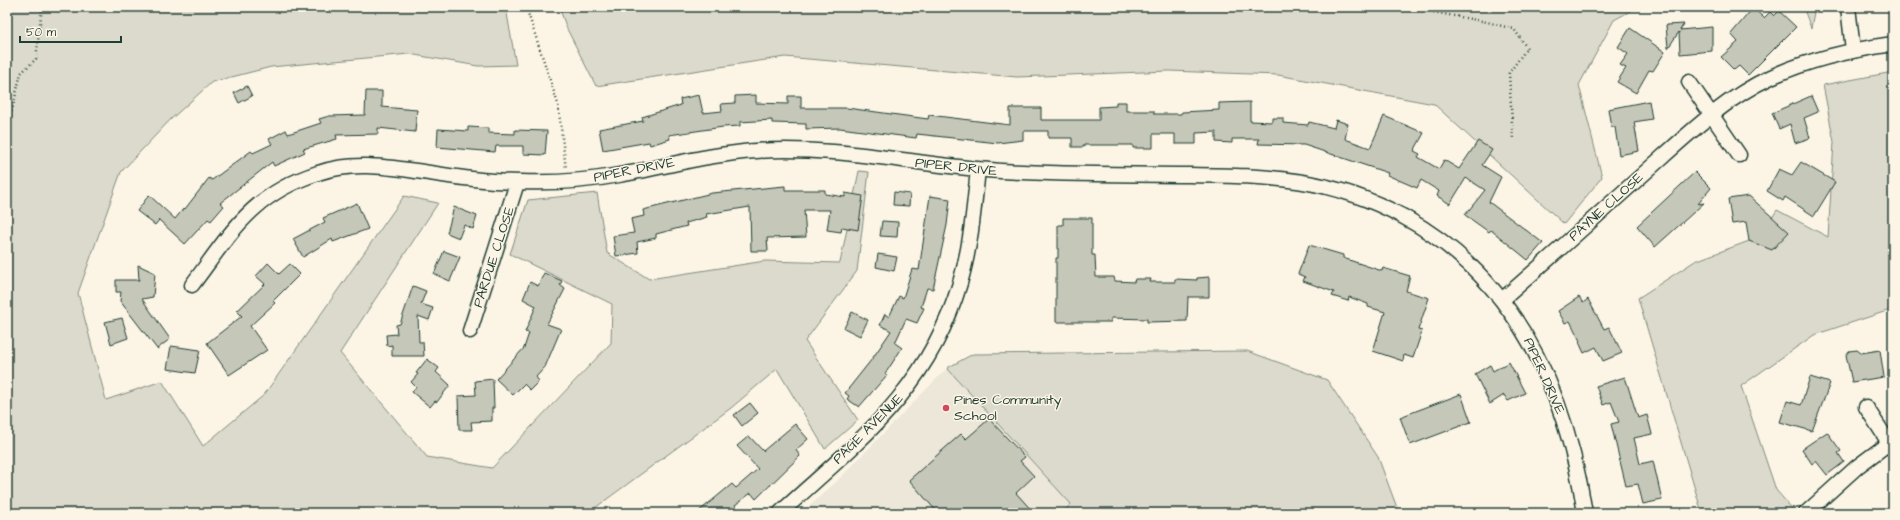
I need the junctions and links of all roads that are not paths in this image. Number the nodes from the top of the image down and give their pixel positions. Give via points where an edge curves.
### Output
1 (1848, 7) edge
2 (1893, 44) edge
3 (1852, 50) junction
4 (1689, 82) dead end
5 (1710, 115) junction
6 (1739, 155) dead end
7 (978, 169) junction
8 (517, 183) junction
9 (192, 285) dead end
10 (1502, 300) junction
11 (470, 331) dead end
12 (1866, 407) dead end
13 (1892, 444) edge
14 (780, 513) edge
15 (1586, 513) edge
16 (1806, 513) edge

1 - 3 street
2 - 3 street, PAYNE CLOSE
3 - 5 street, PAYNE CLOSE via 1813,60 1770,77 1739,94
4 - 5 street
5 - 6 street
5 - 10 street, PAYNE CLOSE
7 - 8 street, PIPER DRIVE via 840,153 766,150 713,155 617,176
7 - 10 street, PIPER DRIVE via 1031,173 1257,176 1291,179 1323,186 1384,207 1420,227 1464,260
7 - 14 street, PAGE AVENUE via 968,248 960,283 941,333 925,363 879,422
8 - 9 street, PIPER DRIVE via 369,165 340,167 317,173 280,189 251,210 238,223
8 - 11 street, PARDUE CLOSE
10 - 15 street, PIPER DRIVE via 1528,336 1554,392 1573,454
12 - 13 street
13 - 16 street via 1858,466

